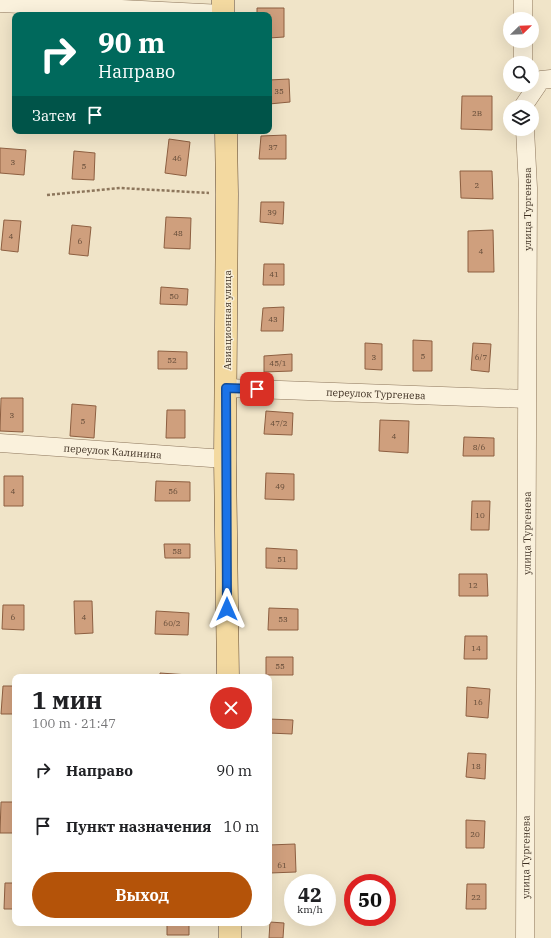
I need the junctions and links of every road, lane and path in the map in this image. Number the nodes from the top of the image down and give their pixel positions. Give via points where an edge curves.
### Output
1 (31, 2) edge
2 (0, 3) edge
3 (223, 10) edge
4 (551, 79) edge
5 (528, 100) edge
6 (226, 134) edge
7 (525, 136) edge
8 (227, 194) junction
9 (47, 195) dead end
10 (226, 388) junction
11 (526, 399) junction
12 (0, 443) edge
13 (225, 459) junction
14 (228, 674) edge
15 (230, 926) edge
16 (230, 938) edge
17 (525, 938) edge

1 - 2 street
1 - 3 street
4 - 5 street via 541,80
6 - 8 main road, Авиационная улица
7 - 11 street, улица Тургенева via 528,188
8 - 9 path via 120,188
8 - 10 main road, Авиационная улица
10 - 11 street, переулок Тургенева
10 - 13 main road, Авиационная улица
11 - 17 street, улица Тургенева
12 - 13 street, переулок Калинина
13 - 14 main road, Авиационная улица
15 - 16 main road

